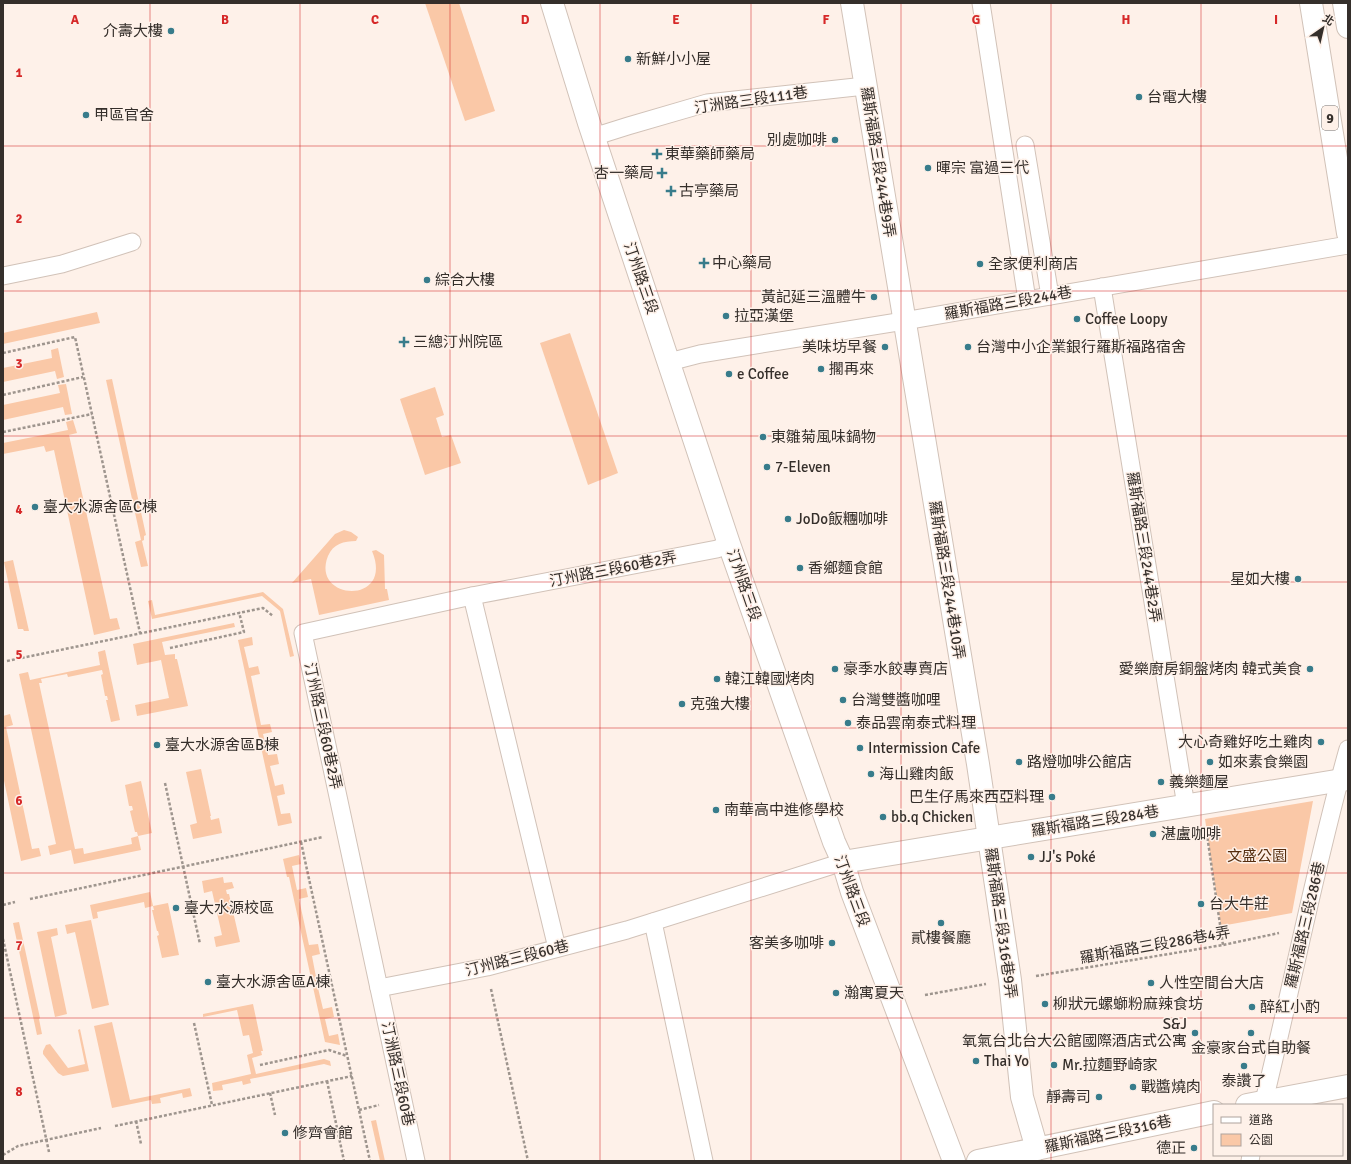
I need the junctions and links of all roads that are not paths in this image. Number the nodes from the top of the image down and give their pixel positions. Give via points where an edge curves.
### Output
1 (552, 3) edge
2 (852, 3) edge
3 (980, 3) edge
4 (1312, 3) edge
5 (1326, 3) edge
6 (1344, 3) edge
7 (1348, 27) edge
8 (865, 86) junction
9 (594, 137) junction
10 (1348, 137) edge
11 (1025, 145) dead end
12 (1348, 233) edge
13 (132, 242) dead end
14 (1348, 245) edge
15 (3, 276) edge
16 (1102, 287) junction
17 (1050, 296) junction
18 (1027, 300) junction
19 (904, 321) junction
20 (669, 362) junction
21 (729, 544) junction
22 (472, 596) junction
23 (1348, 749) edge
24 (1344, 780) edge
25 (1186, 806) junction
26 (988, 838) junction
27 (842, 862) junction
28 (653, 922) junction
29 (557, 948) junction
30 (379, 988) junction
31 (1348, 1086) edge
32 (1258, 1104) edge
33 (1213, 1112) edge
34 (1037, 1149) junction
35 (416, 1161) edge
36 (704, 1161) edge
37 (954, 1161) edge
38 (978, 1161) edge

1 - 9 street, 汀州路三段
2 - 8 street, 羅斯福路三段244巷9弄
3 - 18 lane
4 - 12 street, 9
5 - 10 street, 9
6 - 7 street
8 - 9 lane, 汀洲路三段111巷 via 707,103
8 - 19 street, 羅斯福路三段244巷9弄
9 - 20 street, 汀州路三段
11 - 17 lane
13 - 15 lane via 62,264
14 - 16 lane, 羅斯福路三段244巷
16 - 17 lane, 羅斯福路三段244巷
16 - 25 lane, 羅斯福路三段244巷2弄
17 - 18 lane, 羅斯福路三段244巷
18 - 19 lane, 羅斯福路三段244巷
19 - 20 lane, 羅斯福路三段244巷 via 700,354
19 - 26 street, 羅斯福路三段244巷10弄
20 - 21 street, 汀州路三段
21 - 22 lane, 汀州路三段60巷2弄 via 717,549
21 - 27 street, 汀州路三段
22 - 29 lane
22 - 30 lane, 汀州路三段60巷2弄 via 303,633
23 - 24 lane, 羅斯福路三段286巷
24 - 25 street, 羅斯福路三段284巷
24 - 32 lane, 羅斯福路三段286巷
25 - 26 street, 羅斯福路三段284巷
26 - 27 street, 羅斯福路三段284巷
26 - 34 street, 羅斯福路三段316巷9弄 via 1010,980 1022,1097
27 - 28 lane, 汀州路三段60巷
27 - 37 street, 汀州路三段
28 - 29 lane, 汀州路三段60巷
28 - 36 lane
29 - 30 lane, 汀州路三段60巷 via 487,967
30 - 35 lane, 汀洲路三段60巷
31 - 32 street
33 - 34 street, 羅斯福路三段316巷
34 - 38 street, 羅斯福路三段316巷

